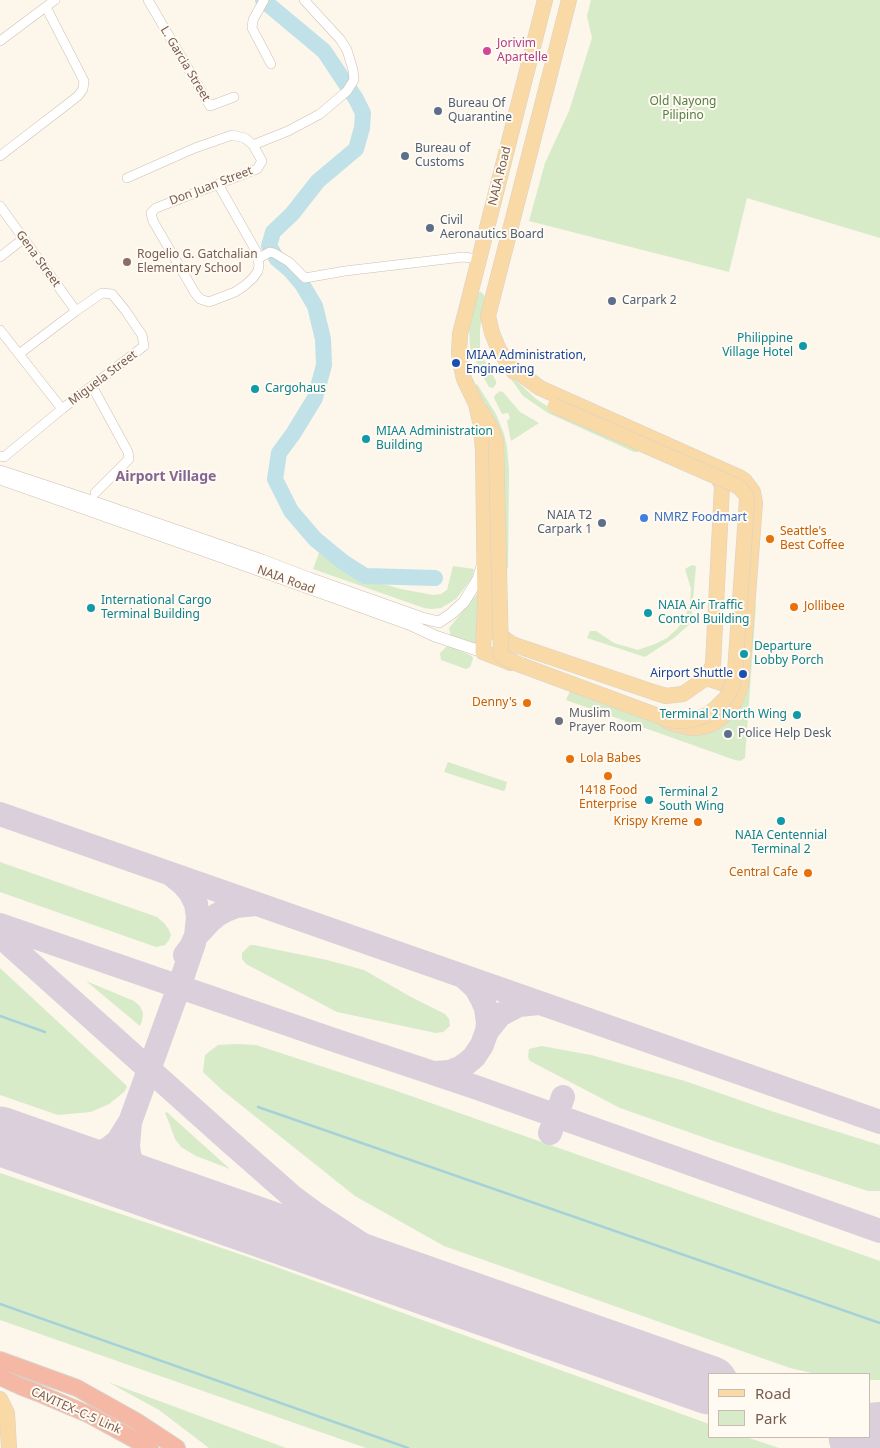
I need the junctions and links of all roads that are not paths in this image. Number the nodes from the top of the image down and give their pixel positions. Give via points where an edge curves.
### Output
1 (55, 0) edge
2 (148, 0) edge
3 (304, 0) edge
4 (545, 0) edge
5 (569, 0) edge
6 (263, 1) edge
7 (46, 7) junction
8 (0, 41) edge
9 (271, 64) dead end
10 (234, 97) dead end
11 (253, 145) junction
12 (0, 156) edge
13 (127, 178) dead end
14 (218, 184) junction
15 (0, 206) edge
16 (23, 239) junction
17 (0, 256) edge
18 (259, 258) junction
19 (480, 259) junction
20 (473, 284) junction
21 (495, 289) junction
22 (76, 311) junction
23 (0, 330) edge
24 (19, 354) junction
25 (509, 365) junction
26 (92, 386) junction
27 (476, 404) junction
28 (62, 409) junction
29 (0, 456) edge
30 (711, 464) junction
31 (0, 471) edge
32 (0, 479) edge
33 (95, 493) dead end
34 (483, 559) junction
35 (717, 571) junction
36 (749, 576) junction
37 (485, 617) junction
38 (512, 644) junction
39 (483, 652) junction
40 (559, 660) junction
41 (706, 678) junction
42 (552, 679) junction
43 (739, 689) junction
44 (653, 692) junction
45 (636, 710) junction
46 (0, 1360) edge
47 (0, 1377) edge
48 (0, 1399) edge
49 (9, 1448) edge
50 (150, 1448) edge
51 (177, 1448) edge

1 - 7 street
2 - 10 street, L. Garcia Street via 210,106
3 - 11 street via 347,50 354,70 352,83 320,114
4 - 19 main road, NAIA Road
5 - 21 main road, NAIA Road
6 - 9 street via 252,28
7 - 8 street
7 - 12 street via 84,81 83,89
11 - 13 street via 245,138 232,135
11 - 14 street, Don Juan Street via 262,161 260,166
14 - 18 street
14 - 18 street, Don Juan Street via 156,208 150,213 153,221 200,299 210,302 235,292 258,271
15 - 16 street, Gena Street
16 - 17 street
16 - 22 street, Gena Street
18 - 19 street via 272,252 305,278 455,258
19 - 20 main road, NAIA Road
20 - 21 main road
20 - 27 main road, NAIA Road via 460,334 459,354 464,379
21 - 25 main road, NAIA Road via 488,316 492,334
22 - 24 street
22 - 26 street, Miguela Street via 102,293 112,294 142,335 144,346
23 - 24 street
24 - 28 street
25 - 27 main road, bridge via 536,395 555,406 735,485 746,496 734,680 726,698 716,708 695,720 669,720 503,657 496,442 488,421
25 - 30 main road via 540,388
26 - 28 street, Miguela Street
26 - 33 street via 129,459
27 - 34 main road, NAIA Road via 483,451
28 - 29 street, Miguela Street via 4,457
30 - 35 main road via 722,486
30 - 36 main road via 745,481 753,492 755,503
31 - 34 street, NAIA Road via 439,622 464,602 478,578
32 - 39 street, NAIA Road
34 - 37 main road, NAIA Road
35 - 36 main road
35 - 41 main road via 713,665
36 - 43 main road via 744,661
37 - 38 main road via 498,634
37 - 39 main road, NAIA Road
38 - 39 main road
38 - 40 main road
39 - 42 main road
40 - 42 main road
40 - 44 main road
41 - 43 main road
41 - 44 main road via 683,694 666,696
42 - 45 main road
43 - 45 main road via 730,709 703,727 682,727
44 - 45 main road
46 - 51 highway, CAVITEX–C-5 Link via 77,1388
47 - 50 highway, CAVITEX–C-5 Link via 90,1415
48 - 49 main road via 7,1413

